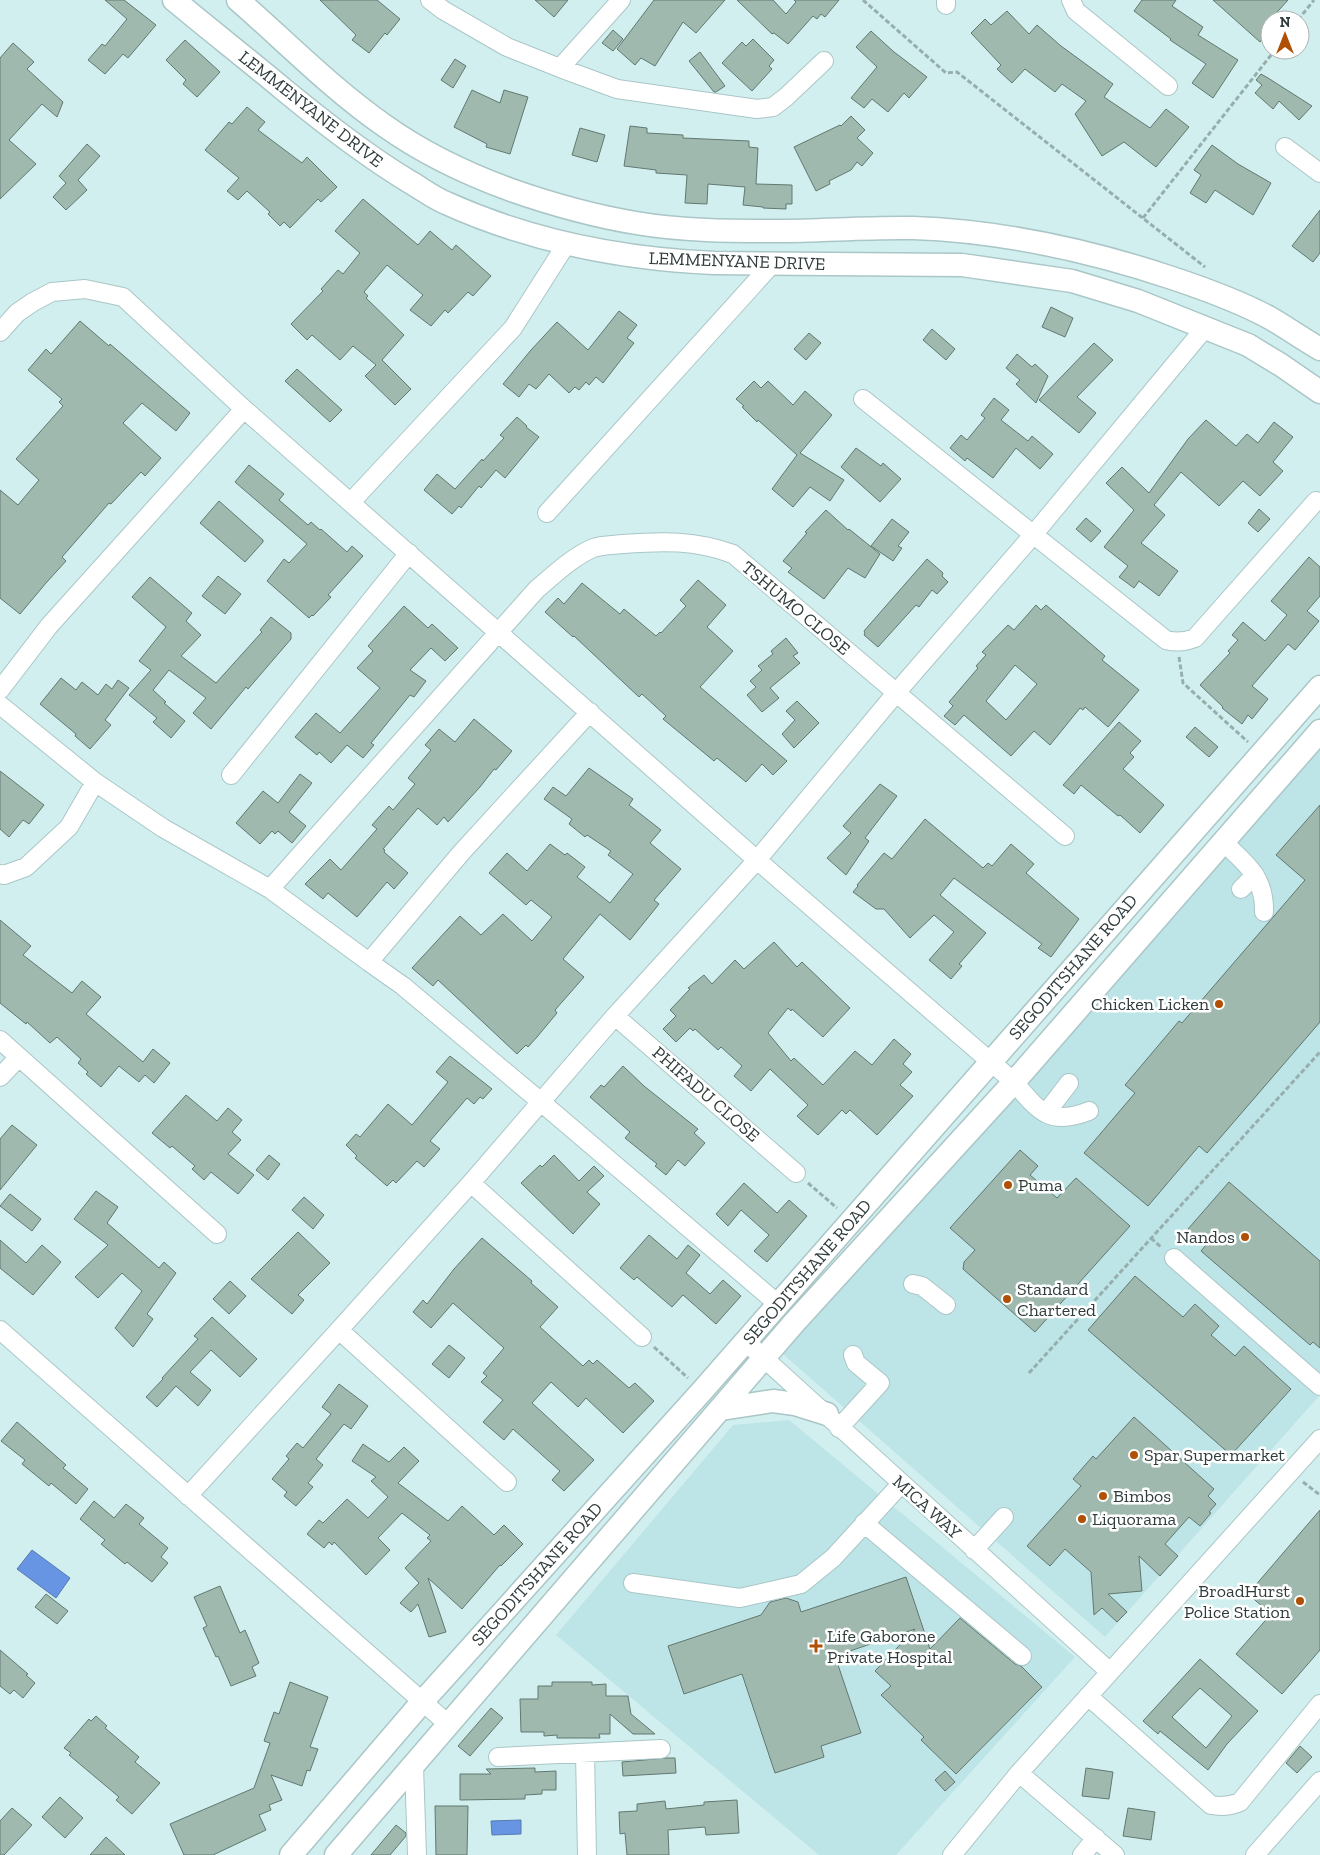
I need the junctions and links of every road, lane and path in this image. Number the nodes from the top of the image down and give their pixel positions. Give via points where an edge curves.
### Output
1 (175, 0) edge
2 (238, 0) edge
3 (430, 0) edge
4 (621, 0) edge
5 (863, 0) edge
6 (1071, 0) edge
7 (1314, 0) edge
8 (1306, 10) edge
9 (824, 60) dead end
10 (1267, 60) edge
11 (560, 68) junction
12 (1168, 86) dead end
13 (1285, 147) dead end
14 (1320, 173) edge
15 (1143, 218) junction
16 (567, 243) junction
17 (773, 263) junction
18 (1205, 268) dead end
19 (1205, 328) junction
20 (0, 332) edge
21 (1320, 349) edge
22 (1320, 392) edge
23 (863, 400) dead end
24 (244, 409) junction
25 (1316, 501) dead end
26 (351, 502) junction
27 (547, 513) dead end
28 (1033, 535) junction
29 (409, 553) junction
30 (498, 632) junction
31 (1177, 642) junction
32 (1320, 687) edge
33 (0, 690) edge
34 (896, 693) junction
35 (0, 705) edge
36 (590, 712) junction
37 (1320, 731) edge
38 (1261, 755) junction
39 (230, 775) dead end
40 (95, 782) junction
41 (1064, 836) dead end
42 (1223, 842) junction
43 (757, 860) junction
44 (0, 874) edge
45 (1255, 875) junction
46 (1241, 888) dead end
47 (270, 889) junction
48 (1264, 912) dead end
49 (369, 962) junction
50 (615, 1016) junction
51 (0, 1040) edge
52 (1320, 1052) edge
53 (19, 1057) junction
54 (990, 1062) junction
55 (0, 1076) edge
56 (1014, 1082) junction
57 (1069, 1083) dead end
58 (541, 1102) junction
59 (1089, 1111) dead end
60 (1046, 1113) junction
61 (796, 1173) joint
62 (471, 1183) junction
63 (852, 1221) junction
64 (217, 1234) dead end
65 (1174, 1258) dead end
66 (913, 1284) dead end
67 (778, 1304) junction
68 (946, 1305) dead end
69 (339, 1330) junction
70 (1, 1334) edge
71 (642, 1337) joint
72 (745, 1341) junction
73 (853, 1356) dead end
74 (765, 1358) junction
75 (1029, 1373) dead end
76 (1320, 1386) edge
77 (702, 1391) junction
78 (721, 1409) junction
79 (833, 1421) junction
80 (1320, 1439) edge
81 (508, 1482) dead end
82 (901, 1484) junction
83 (188, 1496) junction
84 (1004, 1517) dead end
85 (864, 1523) junction
86 (974, 1550) junction
87 (633, 1583) dead end
88 (1022, 1656) dead end
89 (1110, 1672) junction
90 (1088, 1696) junction
91 (423, 1702) junction
92 (1320, 1704) edge
93 (448, 1724) junction
94 (661, 1749) dead end
95 (585, 1752) junction
96 (498, 1757) dead end
97 (414, 1766) junction
98 (1019, 1774) junction
99 (1320, 1781) edge
100 (1096, 1838) junction
101 (292, 1855) edge
102 (336, 1855) edge
103 (417, 1855) edge
104 (587, 1855) edge
105 (952, 1855) edge
106 (1082, 1855) edge
107 (1115, 1855) edge
108 (1256, 1855) edge

1 - 16 main road, LEMMENYANE DRIVE via 335,132 392,171 444,203 500,225
2 - 21 main road, LEMMENYANE DRIVE via 308,64 385,126 460,168 551,203 638,223 695,229 911,228 1025,240 1142,268 1189,284 1268,317
3 - 11 street via 507,47
4 - 11 street
5 - 15 path via 946,73 957,72
6 - 12 street via 1076,11
7 - 8 path
9 - 11 street via 786,97 773,106 757,109 618,88
10 - 15 path
13 - 14 street
15 - 18 path
16 - 17 main road, LEMMENYANE DRIVE via 673,261
16 - 26 street via 513,328
17 - 19 main road, LEMMENYANE DRIVE via 962,265 1025,273 1072,281 1138,301
17 - 27 street
19 - 22 main road, LEMMENYANE DRIVE via 1248,345
19 - 28 street
20 - 24 street via 17,313 52,292 85,289 123,297
23 - 28 street
24 - 26 street
24 - 33 street via 49,626
25 - 31 street via 1195,638
26 - 29 street
28 - 31 street via 1166,640
28 - 34 street
29 - 30 street
29 - 39 street
30 - 34 street, TSHUMO CLOSE via 537,589 571,560 595,547 649,542 712,546 733,554
30 - 36 street
30 - 47 street, TSHUMO CLOSE
31 - 38 path via 1183,683
32 - 38 main road, SEGODITSHANE ROAD
34 - 41 street, TSHUMO CLOSE
34 - 43 street
35 - 40 street
36 - 43 street
36 - 49 street via 461,853
37 - 42 main road, SEGODITSHANE ROAD
38 - 54 main road, SEGODITSHANE ROAD
40 - 44 street via 68,827 26,867
40 - 47 street via 163,828
42 - 45 street
42 - 56 main road, SEGODITSHANE ROAD
43 - 50 street
43 - 54 street
45 - 46 street
45 - 48 street via 1260,882
47 - 49 street
49 - 58 street via 403,986
50 - 58 street
50 - 61 street, PHIFADU CLOSE
51 - 53 street
52 - 75 path
53 - 55 street
53 - 64 street
54 - 56 street
54 - 63 main road, SEGODITSHANE ROAD
56 - 60 street via 1038,1110
56 - 74 main road, SEGODITSHANE ROAD
57 - 60 street
58 - 62 street
58 - 67 street
59 - 60 street via 1074,1117
61 - 63 path
62 - 69 street
62 - 71 street
63 - 67 main road, SEGODITSHANE ROAD
65 - 76 street
66 - 68 street via 922,1286
67 - 72 main road, SEGODITSHANE ROAD
69 - 81 street
69 - 83 street
70 - 83 street
71 - 77 path
72 - 74 street, MICA WAY
72 - 77 main road, SEGODITSHANE ROAD
73 - 79 street via 856,1363 880,1383
74 - 78 main road, SEGODITSHANE ROAD
74 - 79 street, MICA WAY
77 - 91 main road, SEGODITSHANE ROAD
78 - 79 main road via 773,1401 795,1404
78 - 93 main road, SEGODITSHANE ROAD
79 - 82 street, MICA WAY
80 - 89 street
82 - 85 street
82 - 86 street, MICA WAY
83 - 91 street
84 - 86 street
85 - 87 street via 833,1558 801,1584 740,1598
85 - 88 street
86 - 89 street, MICA WAY
89 - 90 street
90 - 92 street via 1211,1805 1218,1806 1240,1802
90 - 98 street
91 - 93 street
91 - 101 main road, SEGODITSHANE ROAD
93 - 97 main road, SEGODITSHANE ROAD
94 - 95 street
95 - 96 street
95 - 104 street
97 - 102 main road, SEGODITSHANE ROAD
97 - 103 street
98 - 100 street
98 - 105 street
99 - 108 street
100 - 106 street
100 - 107 street

